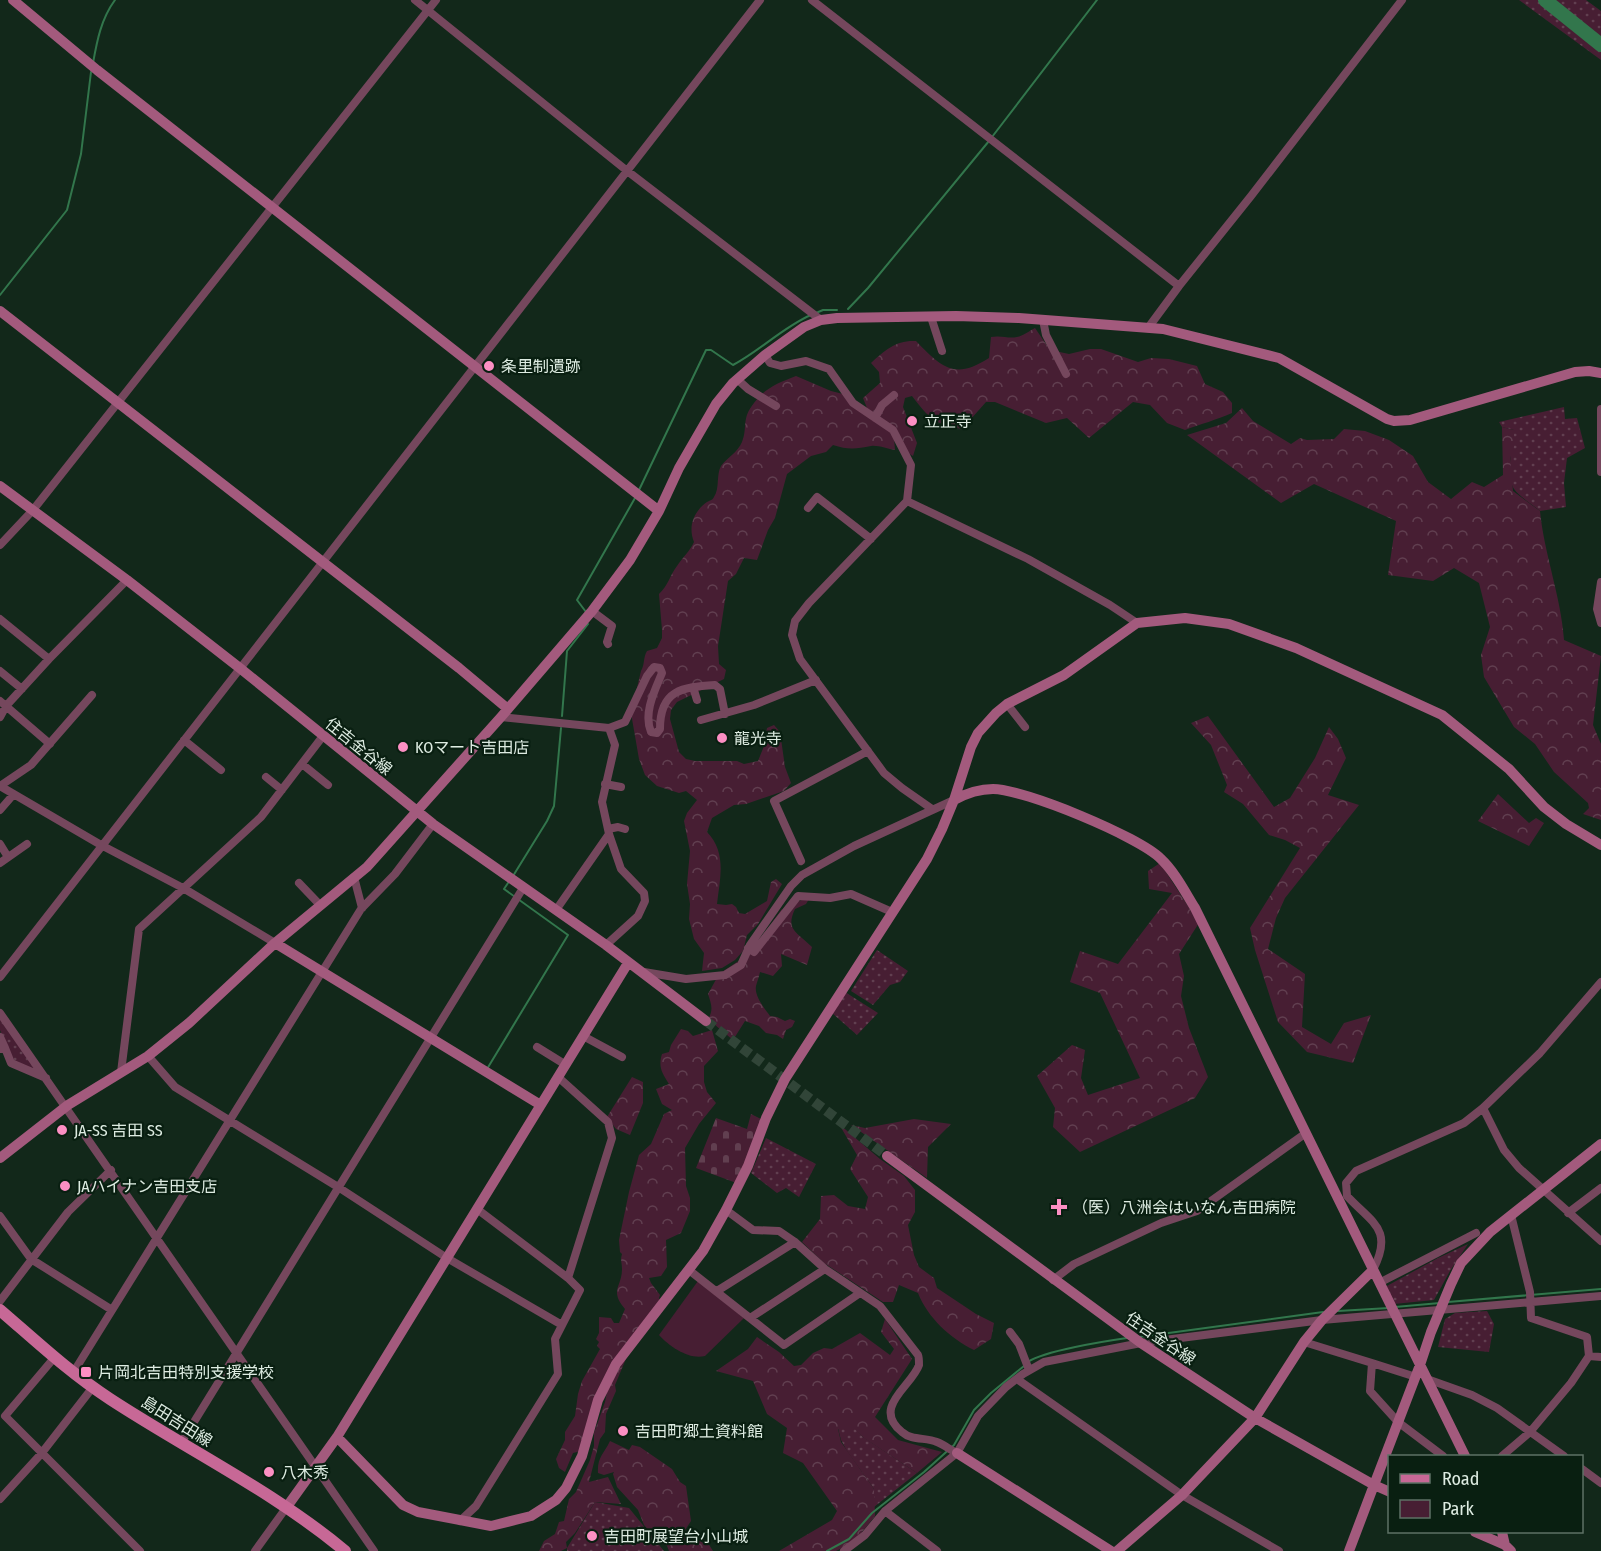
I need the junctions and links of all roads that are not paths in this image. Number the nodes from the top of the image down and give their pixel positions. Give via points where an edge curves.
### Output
1 (13, 0) edge
2 (415, 0) edge
3 (436, 0) edge
4 (760, 0) edge
5 (812, 0) edge
6 (1402, 0) edge
7 (428, 10) junction
8 (626, 170) junction
9 (273, 208) junction
10 (1179, 286) junction
11 (0, 311) edge
12 (816, 317) junction
13 (932, 317) junction
14 (1043, 320) junction
15 (1148, 328) junction
16 (942, 351) dead end
17 (765, 355) junction
18 (476, 367) junction
19 (1066, 374) dead end
20 (1601, 374) edge
21 (736, 379) junction
22 (894, 395) dead end
23 (118, 401) junction
24 (776, 406) dead end
25 (1601, 409) edge
26 (874, 418) junction
27 (1601, 472) edge
28 (0, 486) edge
29 (907, 501) junction
30 (808, 508) dead end
31 (33, 510) junction
32 (659, 511) junction
33 (871, 539) junction
34 (0, 545) edge
35 (324, 562) junction
36 (127, 580) junction
37 (1601, 582) edge
38 (590, 614) junction
39 (0, 619) edge
40 (1137, 623) junction
41 (1601, 623) edge
42 (608, 644) dead end
43 (49, 659) junction
44 (241, 669) junction
45 (0, 671) edge
46 (816, 680) junction
47 (693, 687) junction
48 (22, 689) junction
49 (92, 695) dead end
50 (697, 700) dead end
51 (3, 703) edge
52 (1007, 704) junction
53 (504, 713) junction
54 (725, 714) junction
55 (0, 717) edge
56 (701, 720) dead end
57 (1025, 727) dead end
58 (609, 728) junction
59 (323, 736) junction
60 (184, 740) junction
61 (50, 744) junction
62 (868, 751) junction
63 (302, 764) junction
64 (221, 770) dead end
65 (266, 777) dead end
66 (605, 784) junction
67 (328, 785) dead end
68 (0, 786) edge
69 (621, 786) dead end
70 (282, 790) junction
71 (13, 795) junction
72 (954, 800) junction
73 (932, 809) junction
74 (0, 810) edge
75 (416, 811) junction
76 (433, 824) junction
77 (624, 829) dead end
78 (609, 832) junction
79 (0, 844) edge
80 (27, 844) dead end
81 (101, 844) junction
82 (1601, 845) edge
83 (8, 857) junction
84 (801, 861) dead end
85 (0, 863) edge
86 (354, 877) junction
87 (299, 883) dead end
88 (183, 888) junction
89 (515, 888) junction
90 (320, 905) junction
91 (362, 908) junction
92 (556, 910) junction
93 (892, 912) junction
94 (275, 943) junction
95 (606, 945) junction
96 (748, 948) junction
97 (628, 963) junction
98 (322, 971) junction
99 (639, 971) junction
100 (0, 977) edge
101 (1601, 982) edge
102 (0, 1013) edge
103 (706, 1021) tunnel mouth
104 (583, 1036) junction
105 (0, 1037) edge
106 (431, 1038) junction
107 (537, 1047) dead end
108 (2, 1049) edge
109 (148, 1056) junction
110 (622, 1057) dead end
111 (566, 1065) junction
112 (121, 1072) junction
113 (558, 1077) junction
114 (46, 1078) junction
115 (539, 1104) junction
116 (65, 1107) junction
117 (1483, 1108) junction
118 (230, 1121) junction
119 (1306, 1133) junction
120 (1601, 1144) edge
121 (887, 1156) tunnel mouth
122 (0, 1158) edge
123 (111, 1170) junction
124 (338, 1187) junction
125 (1601, 1188) edge
126 (1543, 1190) junction
127 (477, 1209) junction
128 (726, 1210) junction
129 (1568, 1213) junction
130 (1511, 1215) junction
131 (0, 1216) edge
132 (1476, 1233) dead end
133 (157, 1237) junction
134 (1601, 1240) edge
135 (795, 1242) junction
136 (447, 1258) junction
137 (31, 1259) junction
138 (825, 1269) junction
139 (689, 1270) junction
140 (1373, 1270) junction
141 (568, 1278) junction
142 (1053, 1280) junction
143 (1379, 1283) junction
144 (717, 1292) junction
145 (860, 1293) junction
146 (1601, 1296) edge
147 (0, 1301) edge
148 (1530, 1302) junction
149 (1442, 1304) junction
150 (1393, 1309) junction
151 (0, 1310) edge
152 (112, 1310) junction
153 (1327, 1315) junction
154 (750, 1318) junction
155 (562, 1325) junction
156 (1010, 1332) dead end
157 (1304, 1342) junction
158 (1141, 1343) junction
159 (237, 1352) junction
160 (1589, 1356) junction
161 (1601, 1357) edge
162 (54, 1358) junction
163 (1372, 1363) junction
164 (1420, 1365) junction
165 (1029, 1370) junction
166 (73, 1373) junction
167 (1422, 1378) junction
168 (1017, 1379) junction
169 (93, 1387) junction
170 (1255, 1418) junction
171 (1398, 1422) junction
172 (1530, 1432) junction
173 (337, 1437) junction
174 (181, 1443) junction
175 (955, 1452) junction
176 (41, 1454) junction
177 (1442, 1455) edge
178 (1464, 1455) edge
179 (1503, 1455) edge
180 (1563, 1455) edge
181 (316, 1466) junction
182 (1583, 1470) edge
183 (1601, 1483) edge
184 (1374, 1485) junction
185 (1388, 1492) edge
186 (1182, 1495) junction
187 (0, 1499) edge
188 (286, 1508) junction
189 (885, 1511) junction
190 (460, 1521) junction
191 (1477, 1533) edge
192 (1502, 1533) edge
193 (1508, 1548) edge
194 (140, 1551) edge
195 (255, 1551) edge
196 (345, 1551) edge
197 (374, 1551) edge
198 (844, 1551) edge
199 (937, 1551) edge
200 (1111, 1551) edge
201 (1117, 1551) edge
202 (1279, 1551) edge
203 (1349, 1551) edge

1 - 9 street
2 - 7 street
3 - 7 street
4 - 8 street
5 - 10 street
6 - 10 street
7 - 8 street
7 - 9 street
8 - 12 street
8 - 18 street
9 - 18 street
9 - 23 street
10 - 15 street
11 - 23 street
12 - 13 street
12 - 17 street
13 - 14 street
13 - 16 street
14 - 15 street
14 - 19 street via 1046,336
15 - 20 street via 1279,358 1394,421 1418,418 1575,372
17 - 21 street
17 - 26 street via 770,363 781,366 806,361 829,369 853,403
18 - 32 street
18 - 35 street
21 - 24 street
21 - 32 street via 716,404
22 - 26 street
23 - 31 street
23 - 35 street
25 - 27 street
26 - 29 street via 893,430 910,465
28 - 31 street, 住吉金谷線
29 - 33 street
29 - 40 street via 1028,559
30 - 33 street via 817,497
31 - 34 street
31 - 36 street, 住吉金谷線
32 - 38 street via 630,560
33 - 46 street via 795,621 794,646
35 - 44 street
35 - 53 street via 459,668
36 - 43 street
36 - 44 street, 住吉金谷線
37 - 41 street via 1597,609
38 - 42 street via 612,626
38 - 53 street
39 - 43 street
40 - 52 street via 1064,675
40 - 82 street via 1185,618 1229,624 1327,661 1442,715 1509,770 1544,807
43 - 48 street
44 - 59 street, 住吉金谷線
44 - 60 street
45 - 48 street
46 - 54 street
46 - 62 street
47 - 50 street
47 - 54 street via 715,685 720,689
47 - 58 street via 669,697 660,714 660,729 651,732 647,723 652,695 662,673 660,668 654,668 646,676 625,722
48 - 51 street
49 - 61 street
51 - 55 street
51 - 61 street
52 - 57 street
52 - 72 street via 978,733
53 - 58 street
53 - 75 street
54 - 56 street
58 - 66 street via 615,745
59 - 63 street
59 - 75 street, 住吉金谷線
60 - 64 street
60 - 81 street
61 - 68 street via 31,765
62 - 73 street via 884,772
62 - 84 street via 774,801
63 - 67 street
63 - 70 street
65 - 70 street
66 - 69 street
66 - 78 street via 602,802
68 - 71 street
70 - 88 street via 261,817
71 - 74 street
71 - 81 street
72 - 73 street
72 - 93 street via 927,859
72 - 119 street via 970,791 1009,791 1110,828 1162,859 1195,908
73 - 96 street via 802,875
75 - 76 street, 住吉金谷線
75 - 86 street
76 - 89 street, 住吉金谷線
76 - 91 street via 396,873
77 - 78 street via 618,827
78 - 92 street
78 - 95 street via 621,869 644,893 645,901 638,916
79 - 83 street
80 - 83 street
81 - 88 street
81 - 100 street
83 - 85 street
86 - 90 street
86 - 91 street
87 - 90 street
88 - 94 street
88 - 112 street via 139,929
89 - 92 street, 住吉金谷線
89 - 106 street
90 - 94 street
91 - 98 street
92 - 95 street, 住吉金谷線
93 - 96 street via 851,894 830,898 798,896 754,952
93 - 128 street via 784,1079
94 - 98 street
94 - 109 street
95 - 97 street, 住吉金谷線
96 - 99 street via 741,965 724,975 686,979
97 - 99 street, 住吉金谷線
97 - 104 street
98 - 106 street
98 - 118 street
99 - 103 street, 住吉金谷線
101 - 117 street via 1540,1053
102 - 114 street
104 - 110 street
104 - 111 street
105 - 108 street
106 - 115 street
106 - 124 street
107 - 111 street
108 - 114 street via 10,1063
109 - 112 street
109 - 118 street via 176,1087
111 - 113 street
112 - 116 street
113 - 115 street
113 - 141 street via 608,1122 612,1138
114 - 116 street
115 - 127 street
116 - 122 street
116 - 123 street
117 - 126 street via 1504,1150
117 - 140 street via 1451,1130 1356,1171 1346,1183 1347,1196 1372,1219 1380,1233 1380,1256
118 - 124 street
118 - 133 street
119 - 140 street
119 - 142 street via 1197,1211 1161,1223 1074,1264
120 - 126 street
121 - 142 street, 住吉金谷線
123 - 133 street
123 - 137 street via 68,1212
124 - 136 street
124 - 159 street
125 - 129 street
126 - 129 street
126 - 130 street
127 - 136 street
127 - 141 street
128 - 135 street via 753,1230 779,1231
128 - 139 street
129 - 134 street
130 - 148 street
130 - 149 street via 1468,1255
131 - 137 street
132 - 143 street
133 - 152 street
133 - 159 street
135 - 138 street
135 - 144 street
136 - 155 street
136 - 173 street
137 - 147 street
137 - 152 street
138 - 145 street
138 - 154 street
139 - 144 street
139 - 190 street via 616,1364 598,1400 582,1456 556,1500 531,1516 512,1522 491,1526
140 - 143 street
140 - 153 street
141 - 155 street via 580,1290
142 - 158 street, 住吉金谷線
143 - 150 street
144 - 154 street
145 - 154 street via 784,1345
145 - 175 street via 880,1306 918,1355 919,1364 890,1410 894,1423 902,1433 935,1440
146 - 148 street
148 - 149 street
148 - 160 street via 1531,1318 1587,1337
149 - 150 street
149 - 164 street
150 - 153 street
150 - 164 street
151 - 162 main road, 島田吉田線
152 - 166 street
153 - 157 street
153 - 158 street
155 - 190 street via 555,1339 558,1374 476,1506
156 - 165 street
157 - 163 street
157 - 170 street
158 - 165 street via 1044,1362
158 - 170 street, 住吉金谷線
159 - 174 street
159 - 181 street
160 - 161 street
160 - 172 street
162 - 166 main road, 島田吉田線
162 - 176 street via 5,1416
163 - 167 street
163 - 171 street via 1370,1391
164 - 167 street
165 - 168 street
166 - 169 main road, 島田吉田線
167 - 171 street
167 - 172 street via 1472,1395
167 - 178 street
168 - 175 street via 978,1416
168 - 186 street
169 - 174 main road, 島田吉田線
169 - 176 street
170 - 184 street, 住吉金谷線
170 - 186 street
171 - 177 street
171 - 184 street
172 - 179 street
172 - 180 street
173 - 181 street
173 - 190 street via 402,1505
174 - 188 main road, 島田吉田線
175 - 189 street
175 - 200 street
176 - 187 street
176 - 194 street
181 - 188 street
181 - 197 street
182 - 183 street
184 - 185 street, 住吉金谷線
184 - 203 street
186 - 201 street
186 - 202 street
188 - 195 street
188 - 196 main road, 島田吉田線
189 - 198 street via 865,1536
189 - 199 street
191 - 193 street
192 - 193 street

